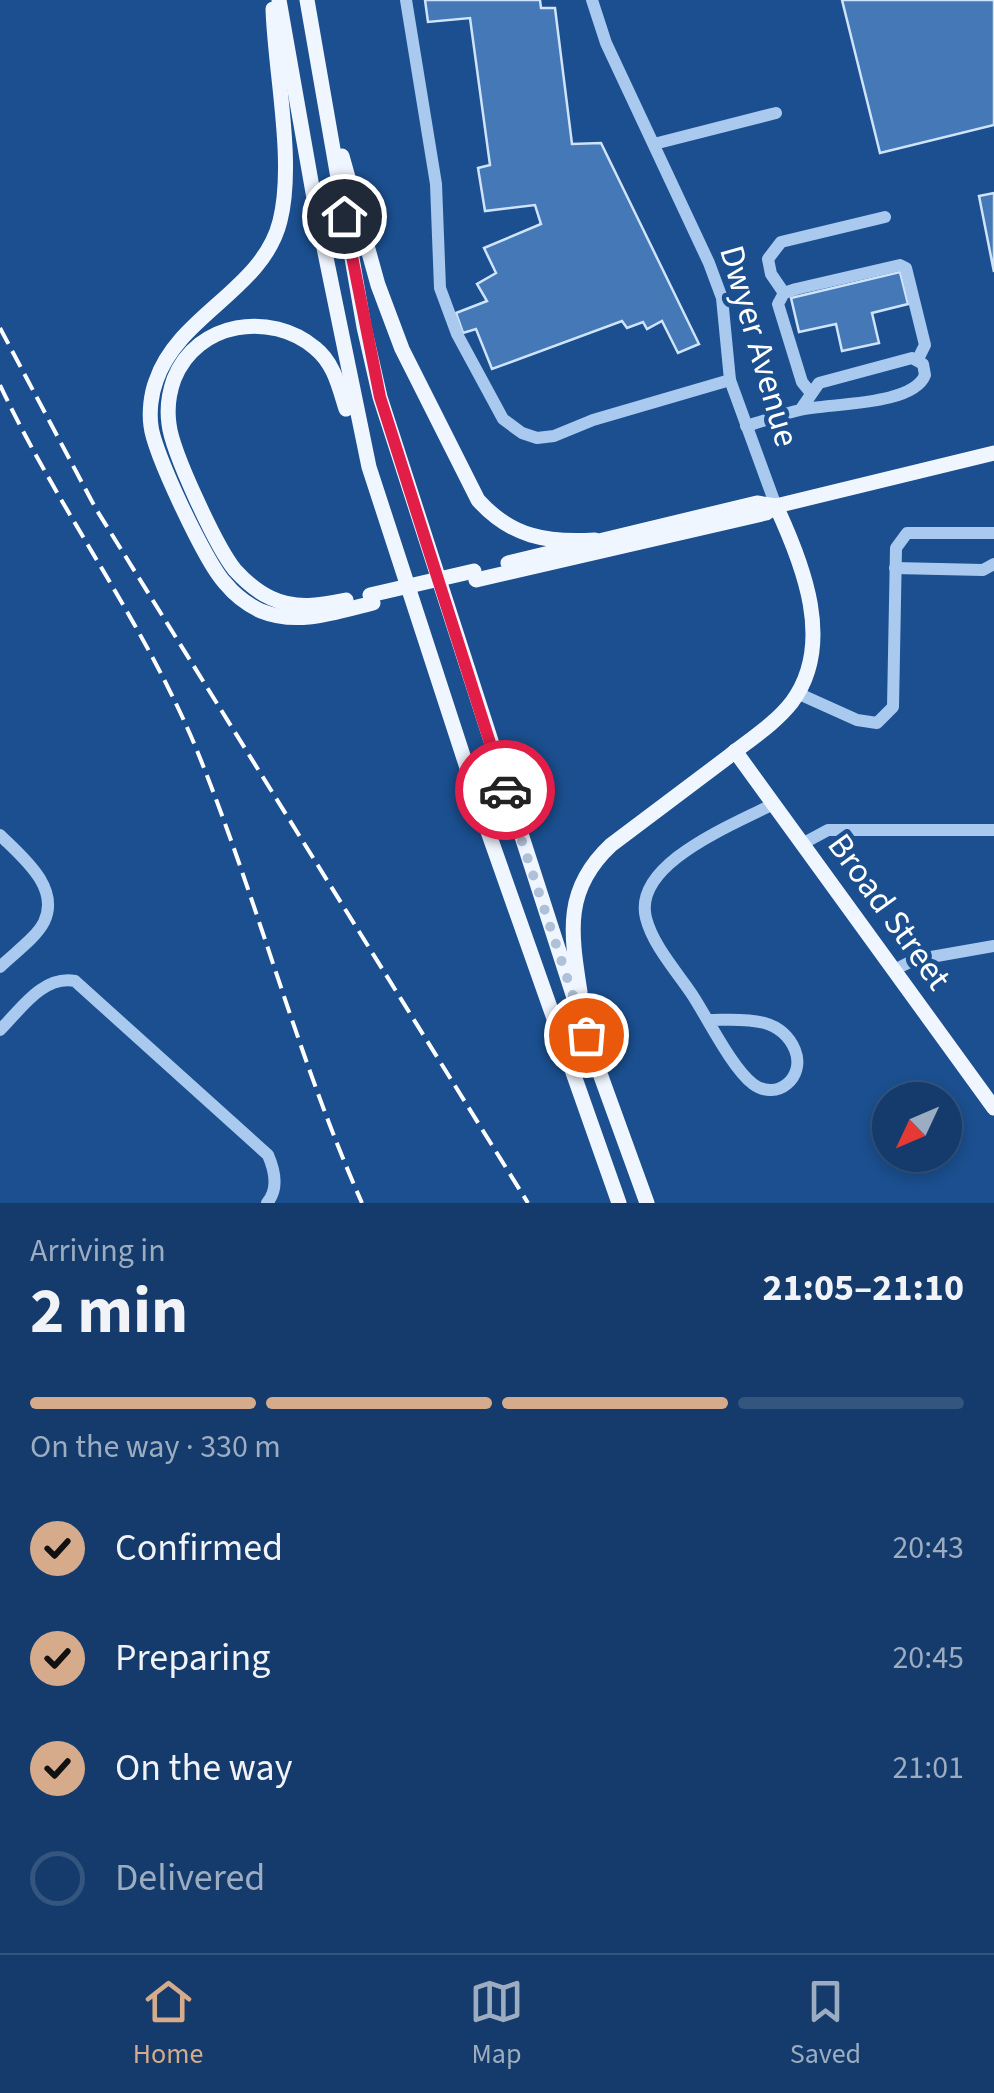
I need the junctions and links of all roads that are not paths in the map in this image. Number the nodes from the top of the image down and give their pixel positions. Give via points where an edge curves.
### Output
1 (276, 0) edge
2 (306, 0) edge
3 (406, 0) edge
4 (592, 0) edge
5 (318, 65) junction
6 (776, 113) dead end
7 (654, 144) junction
8 (886, 216) dead end
9 (784, 293) junction
10 (918, 358) junction
11 (730, 380) junction
12 (810, 392) junction
13 (801, 410) junction
14 (746, 426) junction
15 (994, 453) edge
16 (369, 467) junction
17 (776, 506) junction
18 (994, 533) edge
19 (595, 540) junction
20 (994, 564) edge
21 (894, 568) junction
22 (475, 576) junction
23 (371, 599) junction
24 (797, 693) junction
25 (735, 751) junction
26 (774, 804) junction
27 (994, 830) edge
28 (0, 836) edge
29 (802, 844) junction
30 (994, 946) edge
31 (0, 968) edge
32 (894, 970) junction
33 (709, 1020) junction
34 (0, 1030) edge
35 (586, 1035) junction
36 (994, 1108) edge
37 (267, 1203) edge
38 (620, 1203) edge
39 (647, 1203) edge

1 - 16 main road
1 - 23 main road via 285,170 279,227 250,273 166,357 155,382 150,427 216,571 242,600 261,611 302,618
2 - 5 main road
3 - 11 street via 436,184 440,288 503,419 537,438 554,436
4 - 7 street, Dwyer Avenue
5 - 19 main road via 378,285 402,349 478,500 516,532 542,540
5 - 35 main road via 380,397
6 - 7 street
7 - 11 street, Dwyer Avenue via 722,298
8 - 9 street via 781,242 768,258
9 - 10 street via 906,268 925,345
9 - 12 street via 778,304
10 - 12 street via 819,383
10 - 13 street via 925,375 916,389
11 - 14 street, Dwyer Avenue
12 - 13 street
13 - 14 street
14 - 17 street, Dwyer Avenue
15 - 17 main road
16 - 23 main road via 335,375 316,348 292,334 252,325 215,334 173,381 172,440 236,571 273,599 294,605
16 - 38 main road via 484,822
17 - 19 main road via 756,502
17 - 22 main road
17 - 24 main road, Dwyer Avenue via 796,549 814,635
18 - 21 street via 907,533 896,548
19 - 22 main road
20 - 21 street via 982,570
21 - 24 street via 893,707 877,723
22 - 23 main road, bridge
24 - 25 main road, Dwyer Avenue
25 - 26 main road, Broad Street
25 - 35 main road, Dwyer Avenue via 611,845 586,876 572,919 571,949
26 - 29 main road, Broad Street
26 - 33 street via 685,852 659,872 648,893 645,915 654,938
27 - 29 street via 828,830
28 - 31 street via 31,865 48,904 44,922
29 - 32 main road, Broad Street
30 - 32 street via 914,960
32 - 36 main road, Broad Street
33 - 33 street via 757,1087 784,1087 796,1077 794,1047 772,1024
34 - 37 street via 46,984 75,981 268,1155 276,1172
35 - 39 main road

